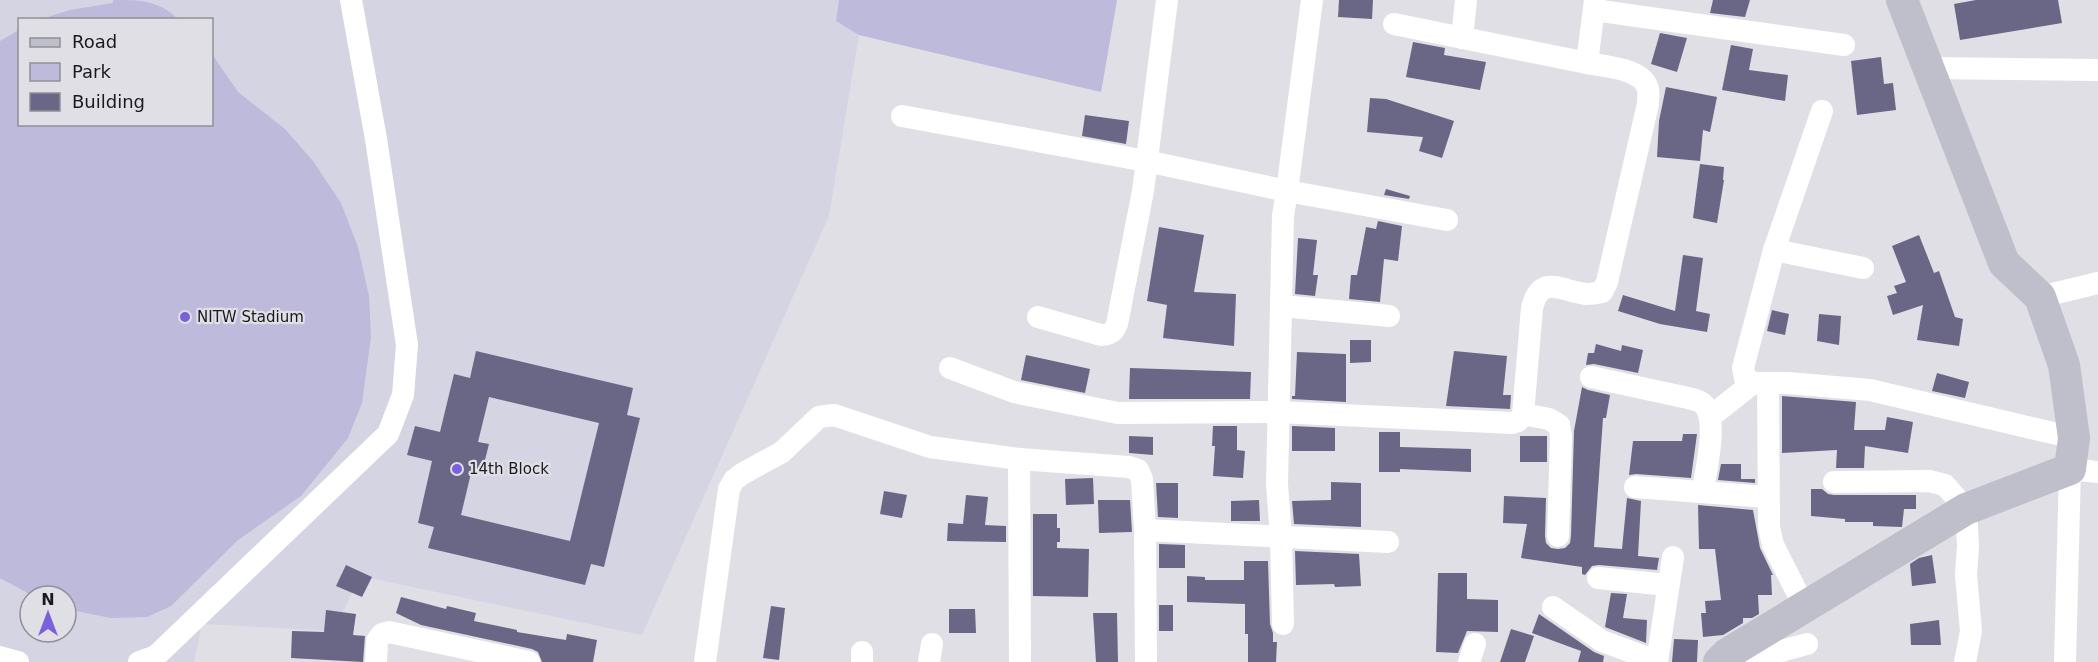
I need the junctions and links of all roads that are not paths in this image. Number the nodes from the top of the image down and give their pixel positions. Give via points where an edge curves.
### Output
1 (351, 0) edge
2 (1167, 0) edge
3 (1312, 0) edge
4 (1466, 0) edge
5 (1902, 0) edge
6 (1594, 5) edge
7 (1394, 24) dead end
8 (1462, 38) junction
9 (1844, 45) dead end
10 (1587, 63) junction
11 (1928, 68) junction
12 (2098, 70) edge
13 (1822, 111) dead end
14 (902, 116) dead end
15 (1146, 161) junction
16 (1287, 191) junction
17 (1447, 220) dead end
18 (1774, 250) junction
19 (1863, 268) dead end
20 (2098, 283) edge
21 (2040, 297) junction
22 (1281, 306) junction
23 (1389, 316) dead end
24 (1038, 317) dead end
25 (950, 368) dead end
26 (1591, 377) dead end
27 (1760, 384) junction
28 (1278, 412) junction
29 (1523, 414) junction
30 (1710, 417) junction
31 (1019, 459) junction
32 (2081, 460) edge
33 (1834, 482) dead end
34 (1635, 487) dead end
35 (1702, 492) junction
36 (1767, 497) junction
37 (1966, 509) junction
38 (1145, 530) junction
39 (1558, 536) dead end
40 (1281, 537) junction
41 (1388, 542) dead end
42 (1673, 556) dead end
43 (1598, 578) dead end
44 (1668, 585) junction
45 (1804, 606) junction
46 (1553, 607) dead end
47 (1283, 624) dead end
48 (1807, 644) dead end
49 (0, 657) edge
50 (1723, 658) edge
51 (18, 662) edge
52 (139, 662) edge
53 (376, 662) edge
54 (529, 662) edge
55 (705, 662) edge
56 (1020, 662) edge
57 (1146, 662) edge
58 (1656, 662) edge
59 (1965, 662) edge
60 (2065, 662) edge

1 - 52 street via 407,345 403,394 388,434 156,656
2 - 15 street
3 - 16 street
4 - 8 street
5 - 11 street
6 - 9 street
6 - 10 street
7 - 8 street
8 - 10 street
10 - 29 street via 1643,78 1648,104 1602,292 1587,294 1556,286 1535,295
11 - 12 street
11 - 21 street via 2004,263
13 - 18 street
14 - 15 street
15 - 16 street
15 - 24 street via 1114,331 1101,335
16 - 17 street
16 - 22 street
18 - 19 street
18 - 27 street via 1743,368 1745,378
20 - 21 street
21 - 32 street via 2064,365
22 - 23 street
22 - 28 street
25 - 28 street via 1014,392 1118,413
26 - 30 street via 1688,398 1701,403
27 - 30 street
27 - 32 street via 1870,390
27 - 36 street
28 - 29 street via 1512,423
28 - 40 street
29 - 39 street via 1559,425 1562,436
30 - 35 street
31 - 38 street via 1138,470
31 - 55 street via 930,447 834,415 819,417 782,452 742,474 729,489
31 - 56 street
32 - 37 street
32 - 60 street
33 - 37 street via 1945,484
34 - 35 street
35 - 36 street
36 - 45 street via 1773,545
37 - 45 street
37 - 59 street via 1971,631
38 - 40 street
38 - 57 street
40 - 41 street
40 - 47 street
42 - 44 street
43 - 44 street
44 - 58 street
45 - 50 street
46 - 58 street via 1602,641
48 - 50 street via 1763,656
49 - 51 street
53 - 54 street via 377,641 389,632

